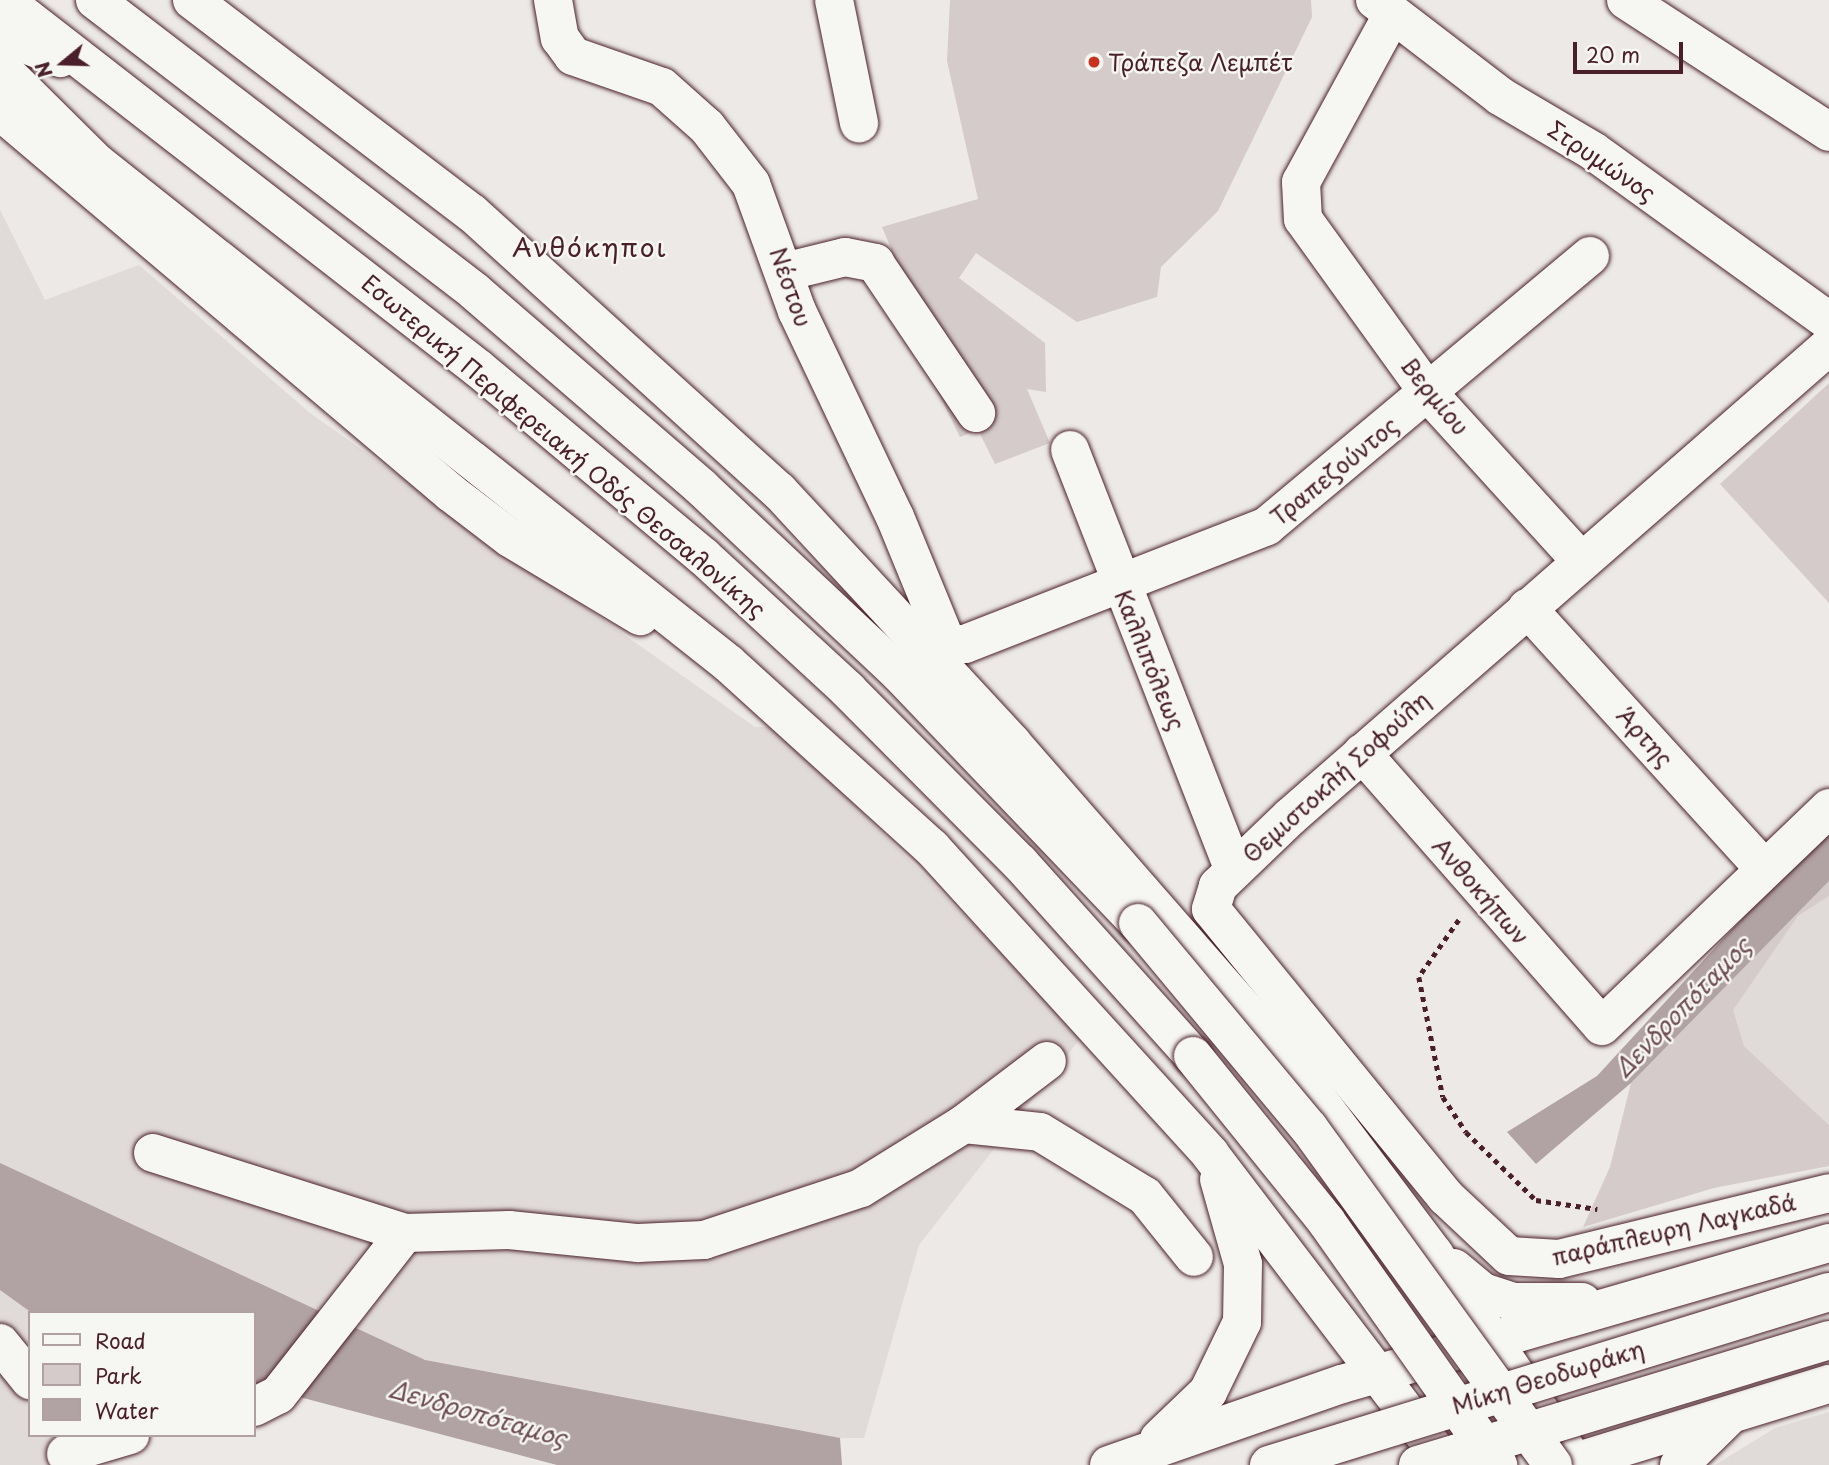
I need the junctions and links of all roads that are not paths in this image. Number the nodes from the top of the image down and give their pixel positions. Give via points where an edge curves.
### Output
1 (5, 0) edge
2 (95, 0) edge
3 (117, 0) edge
4 (192, 0) edge
5 (553, 0) edge
6 (834, 0) edge
7 (1626, 0) edge
8 (1380, 6) edge
9 (0, 34) edge
10 (167, 60) junction
11 (0, 66) edge
12 (108, 77) junction
13 (4, 120) edge
14 (859, 123) dead end
15 (1829, 132) edge
16 (1590, 256) dead end
17 (784, 272) junction
18 (1829, 321) edge
19 (1829, 346) edge
20 (1429, 394) junction
21 (976, 413) dead end
22 (1070, 450) dead end
23 (1581, 561) junction
24 (1121, 585) junction
25 (1527, 608) junction
26 (957, 646) joint
27 (729, 664) junction
28 (1363, 753) junction
29 (1829, 808) edge
30 (1763, 867) junction
31 (1234, 870) junction
32 (1047, 1061) dead end
33 (964, 1124) junction
34 (153, 1153) dead end
35 (1210, 1154) junction
36 (1829, 1193) edge
37 (405, 1233) junction
38 (1829, 1243) edge
39 (1434, 1254) junction
40 (1194, 1257) dead end
41 (1519, 1259) joint
42 (1671, 1288) junction
43 (1829, 1292) edge
44 (1829, 1340) edge
45 (1493, 1342) junction
46 (0, 1343) edge
47 (1380, 1373) junction
48 (28, 1378) edge
49 (1829, 1384) edge
50 (266, 1401) edge
51 (1732, 1413) junction
52 (122, 1437) edge
53 (65, 1451) edge
54 (1568, 1464) edge
55 (1108, 1465) edge
56 (1269, 1465) edge
57 (1418, 1465) edge
58 (1447, 1465) edge
59 (1498, 1465) edge
60 (1679, 1465) edge

1 - 12 main road, Εσωτερική Περιφερειακή Οδός Θεσσαλονίκης
2 - 10 main road
3 - 10 main road
4 - 39 main road via 472,213 779,491 1225,983
5 - 17 main road, Νέστου via 560,38 573,56 653,81 733,157 767,219
6 - 14 main road
7 - 15 main road
8 - 18 main road, Στρυμώνος via 1500,96 1593,151
8 - 20 main road, Βερμίου via 1301,183 1303,219
9 - 12 main road
10 - 54 main road, bridge via 474,291 702,488 899,673 1138,923 1309,1128
11 - 27 main road via 97,163
12 - 59 main road, Εσωτερική Περιφερειακή Οδός Θεσσαλονίκης, bridge via 479,369 704,557 981,824 1235,1108 1326,1221
13 - 27 main road via 510,538
16 - 20 main road, Τραπεζούντος
17 - 21 main road via 845,257 874,263
17 - 26 main road, Νέστου via 899,526 941,637
19 - 23 main road, Θεμιστοκλή Σοφούλη
20 - 23 main road, Βερμίου
20 - 24 main road, Τραπεζούντος via 1267,526
22 - 24 main road, Καλλιπόλεως
23 - 25 main road, Θεμιστοκλή Σοφούλη
24 - 26 main road, Τραπεζούντος
24 - 31 main road, Καλλιπόλεως
25 - 28 main road, Θεμιστοκλή Σοφούλη
25 - 30 main road, Άρτης
27 - 35 main road via 932,848
28 - 30 main road, Ανθοκήπων via 1482,895 1602,1026
28 - 31 main road, Θεμιστοκλή Σοφούλη
29 - 30 main road
31 - 41 main road, Θεμιστοκλή Σοφούλη via 1212,900 1218,925 1470,1224
32 - 33 main road
33 - 37 main road via 861,1188 704,1240 638,1243 509,1230
33 - 40 main road via 1040,1132 1144,1196
34 - 37 main road
35 - 47 main road
35 - 55 main road via 1243,1264 1242,1322 1225,1367 1198,1404 1155,1442
36 - 41 main road, παράπλευρη Λαγκαδά via 1559,1259
37 - 50 main road via 342,1315
38 - 42 main road
39 - 42 main road via 1483,1292 1514,1302 1559,1306
39 - 45 main road
42 - 45 main road
43 - 56 main road, Μίκη Θεοδωράκη, bridge
44 - 57 main road, Μίκη Θεοδωράκη, bridge
45 - 47 main road
45 - 54 main road
46 - 48 main road
47 - 55 main road
47 - 58 main road
49 - 51 main road
51 - 54 main road
51 - 60 main road
52 - 53 main road

